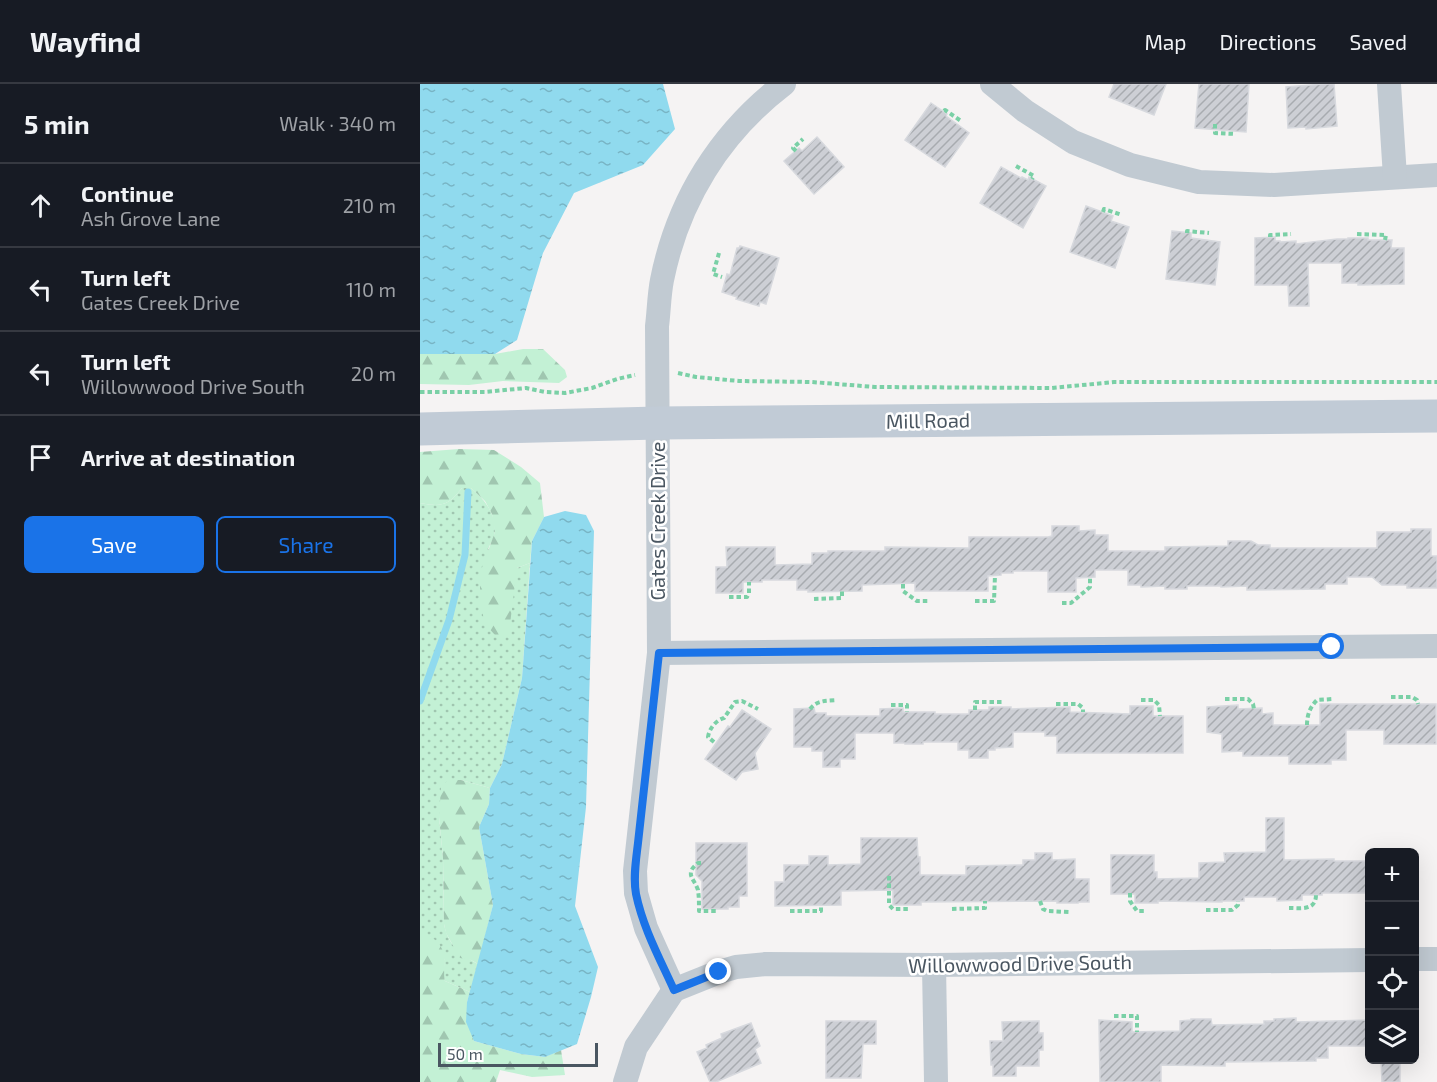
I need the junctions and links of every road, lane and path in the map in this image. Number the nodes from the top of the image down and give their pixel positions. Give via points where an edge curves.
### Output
1 (784, 84) edge
2 (992, 84) edge
3 (1389, 84) edge
4 (944, 111) dead end
5 (961, 121) dead end
6 (1215, 124) dead end
7 (1236, 134) dead end
8 (803, 139) dead end
9 (796, 151) dead end
10 (1016, 166) dead end
11 (1437, 175) edge
12 (1395, 177) junction
13 (1032, 179) dead end
14 (1103, 212) dead end
15 (1122, 215) dead end
16 (1187, 233) dead end
17 (1209, 233) dead end
18 (1291, 234) dead end
19 (1357, 234) dead end
20 (1270, 237) dead end
21 (1385, 240) dead end
22 (719, 253) dead end
23 (722, 277) dead end
24 (672, 372) dead end
25 (641, 374) dead end
26 (1437, 382) edge
27 (420, 392) edge
28 (1437, 416) edge
29 (658, 423) junction
30 (420, 429) edge
31 (995, 575) dead end
32 (1090, 577) dead end
33 (749, 582) dead end
34 (903, 584) dead end
35 (842, 591) dead end
36 (729, 597) dead end
37 (814, 599) dead end
38 (928, 601) dead end
39 (975, 601) dead end
40 (1062, 603) dead end
41 (1437, 646) edge
42 (659, 653) junction
43 (1391, 697) dead end
44 (1225, 699) dead end
45 (1333, 699) dead end
46 (837, 700) dead end
47 (1141, 700) dead end
48 (1004, 702) dead end
49 (1056, 704) dead end
50 (1418, 704) dead end
51 (891, 705) dead end
52 (758, 709) dead end
53 (810, 709) dead end
54 (1254, 709) dead end
55 (975, 710) dead end
56 (907, 712) dead end
57 (1083, 712) dead end
58 (1160, 716) dead end
59 (1307, 724) dead end
60 (714, 742) dead end
61 (701, 863) dead end
62 (889, 876) dead end
63 (1130, 893) dead end
64 (1316, 895) dead end
65 (985, 901) dead end
66 (1040, 901) dead end
67 (1238, 901) dead end
68 (821, 904) dead end
69 (1289, 908) dead end
70 (908, 909) dead end
71 (952, 909) dead end
72 (1206, 910) dead end
73 (717, 911) dead end
74 (790, 911) dead end
75 (1146, 911) dead end
76 (1069, 912) dead end
77 (1419, 959) edge
78 (1437, 959) edge
79 (1365, 960) edge
80 (934, 965) junction
81 (674, 990) junction
82 (1114, 1016) dead end
83 (1137, 1032) dead end
84 (625, 1082) edge
85 (936, 1082) edge

1 - 29 street, Gates Creek Drive via 743,120 710,162 673,237 662,281 657,326
2 - 12 street via 1073,142 1130,165 1199,182 1274,185
3 - 12 street
4 - 5 path
6 - 7 path via 1215,133
8 - 9 path via 794,148
10 - 13 path via 1034,176
11 - 12 street
14 - 15 path via 1104,208
16 - 17 path
18 - 20 path
19 - 21 path via 1386,235
22 - 23 path via 713,274
24 - 26 path via 739,381 874,387
25 - 27 path via 565,393 526,388
28 - 29 street, Mill Road
29 - 30 street, Mill Road
29 - 42 street, Gates Creek Drive
31 - 39 path via 994,601
32 - 40 path via 1090,586 1071,603
33 - 36 path via 747,597
34 - 38 path via 903,591 917,601
35 - 37 path via 842,598
41 - 42 street
42 - 81 street, Gates Creek Drive via 635,871 636,893 646,928
43 - 50 path via 1412,697
44 - 54 path via 1248,699
45 - 59 path via 1317,700
46 - 53 path via 814,703
47 - 58 path via 1154,700 1160,705
48 - 55 path via 975,702
49 - 57 path via 1078,704
51 - 56 path via 907,705
52 - 60 path via 735,702 708,732
61 - 73 path via 693,866 691,872 699,911
62 - 70 path via 889,905 893,909
63 - 75 path via 1137,911
64 - 69 path via 1312,906
65 - 71 path via 985,908
66 - 76 path via 1047,911
67 - 72 path via 1232,910
68 - 74 path via 821,911
77 - 78 street
79 - 80 street, Willowwood Drive South
80 - 81 street, Willowwood Drive South via 766,964 736,967
80 - 85 street
81 - 84 street via 636,1047
82 - 83 path via 1137,1016

